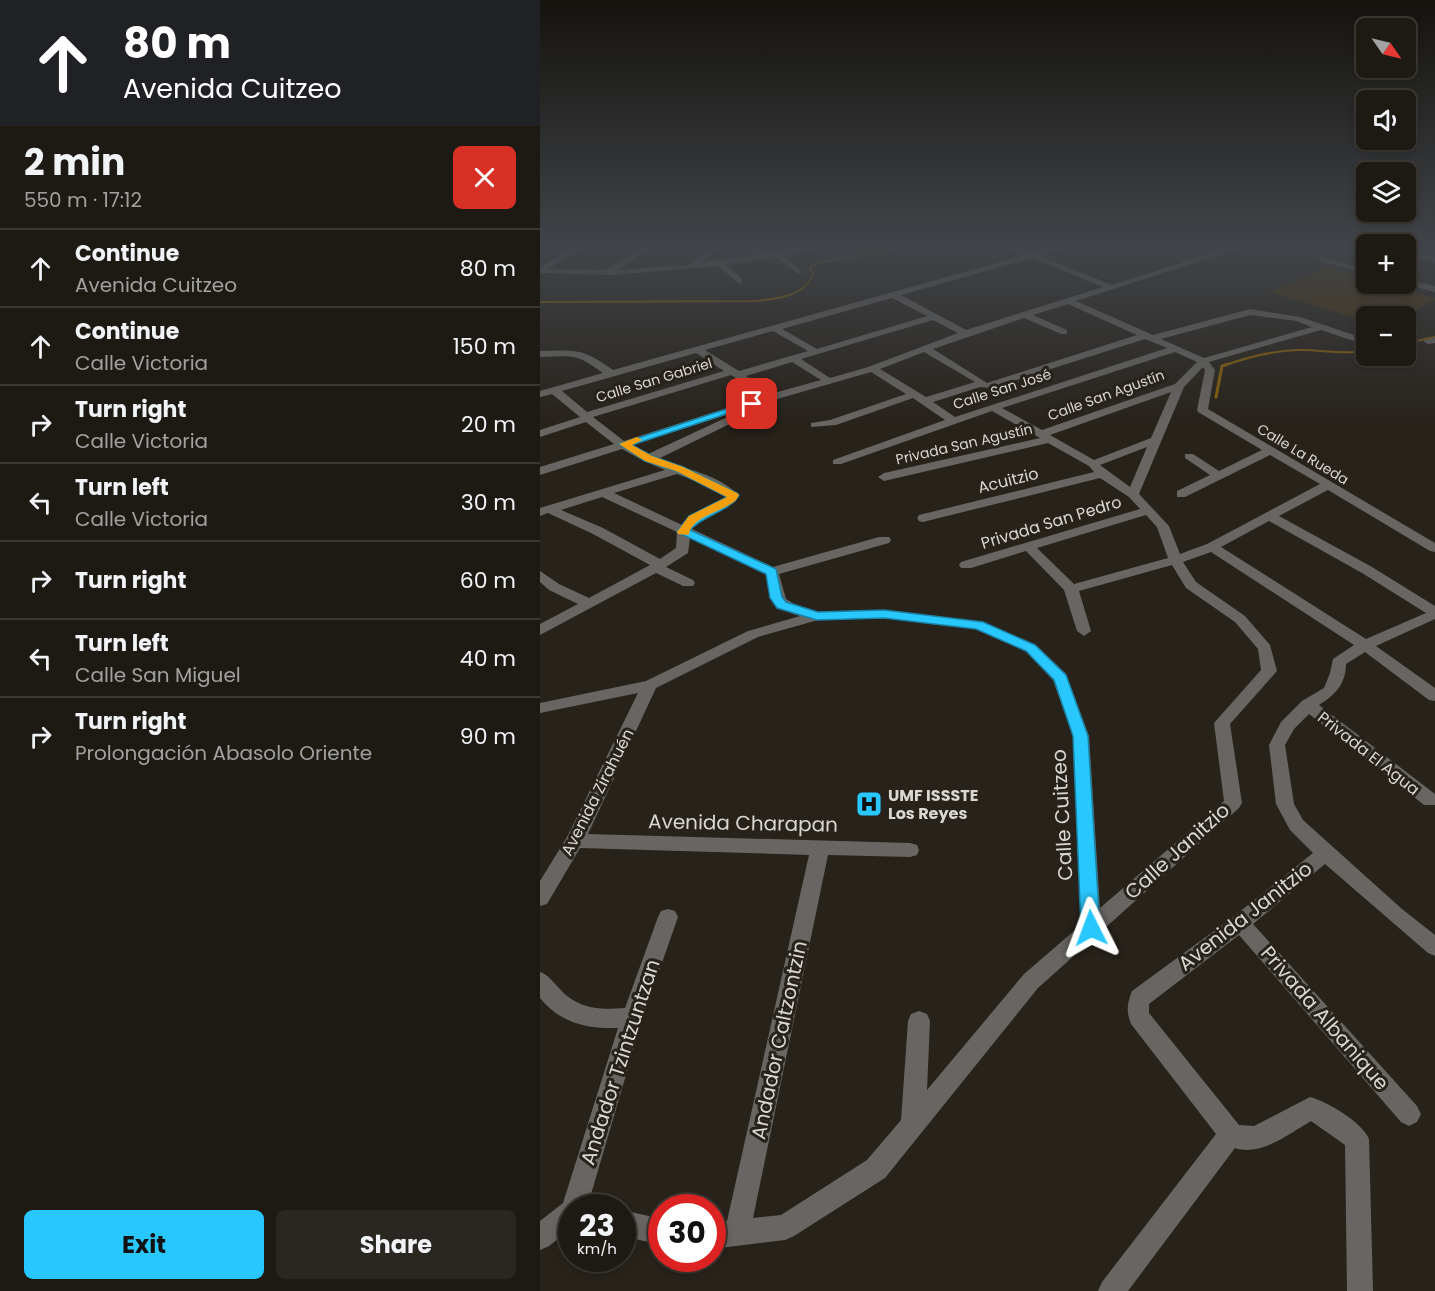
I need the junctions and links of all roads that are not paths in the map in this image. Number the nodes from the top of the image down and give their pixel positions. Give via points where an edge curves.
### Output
1 (857, 305) edge
2 (913, 305) edge
3 (1057, 305) edge
4 (1076, 305) edge
5 (1024, 315) junction
6 (934, 317) junction
7 (1322, 327) junction
8 (774, 328) junction
9 (1064, 332) dead end
10 (966, 334) junction
11 (1146, 335) junction
12 (1356, 339) edge
13 (1178, 348) junction
14 (926, 349) junction
15 (698, 350) junction
16 (816, 352) junction
17 (540, 354) edge
18 (794, 359) junction
19 (1203, 361) junction
20 (872, 369) junction
21 (611, 374) junction
22 (734, 374) junction
23 (831, 382) junction
24 (980, 383) junction
25 (816, 386) junction
26 (1179, 386) junction
27 (554, 390) junction
28 (540, 394) edge
29 (915, 394) junction
30 (773, 397) junction
31 (925, 401) junction
32 (993, 406) junction
33 (587, 417) junction
34 (952, 420) junction
35 (815, 424) dead end
36 (540, 434) edge
37 (1047, 436) junction
38 (1156, 440) junction
39 (624, 444) junction
40 (1271, 450) junction
41 (1189, 456) dead end
42 (648, 459) junction
43 (837, 462) dead end
44 (680, 469) junction
45 (1098, 469) junction
46 (540, 471) edge
47 (1218, 475) junction
48 (884, 477) dead end
49 (1326, 486) junction
50 (604, 493) junction
51 (1133, 494) junction
52 (1181, 494) dead end
53 (545, 510) edge
54 (1147, 511) junction
55 (1271, 517) junction
56 (923, 518) dead end
57 (683, 532) junction
58 (884, 540) dead end
59 (1028, 546) junction
60 (1212, 547) junction
61 (1435, 548) edge
62 (1175, 560) junction
63 (966, 565) dead end
64 (658, 566) junction
65 (772, 572) junction
66 (540, 575) edge
67 (688, 583) dead end
68 (1071, 589) junction
69 (588, 603) junction
70 (782, 605) junction
71 (1435, 613) edge
72 (817, 616) junction
73 (540, 630) edge
74 (1084, 631) dead end
75 (753, 634) junction
76 (1365, 645) junction
77 (650, 685) junction
78 (1435, 696) edge
79 (1308, 705) junction
80 (540, 708) edge
81 (1431, 800) dead end
82 (575, 842) junction
83 (820, 848) junction
84 (910, 850) dead end
85 (1325, 853) junction
86 (540, 898) edge
87 (668, 917) dead end
88 (1240, 923) junction
89 (1091, 928) junction
90 (1435, 946) edge
91 (540, 981) edge
92 (632, 1017) junction
93 (919, 1021) dead end
94 (1409, 1114) dead end
95 (913, 1125) junction
96 (1231, 1134) junction
97 (578, 1194) edge
98 (558, 1223) edge
99 (737, 1233) junction
100 (726, 1234) edge
101 (540, 1237) edge
102 (1111, 1291) edge
103 (1360, 1291) edge

1 - 8 street
2 - 6 street
3 - 5 street
4 - 11 street
5 - 9 street
5 - 10 street
6 - 10 street
6 - 16 street, Calle San Gabriel
7 - 11 street via 1250,312
7 - 12 street
7 - 19 street
8 - 15 street
8 - 16 street
10 - 14 street
11 - 13 street
11 - 24 street via 1064,358 987,386
13 - 19 street
13 - 32 street, Calle San José
14 - 20 street
14 - 24 street
15 - 21 street
15 - 22 street
16 - 18 street, Calle San Gabriel
17 - 21 street via 587,356
18 - 22 street, Calle San Gabriel
18 - 23 street
19 - 26 street
19 - 40 street, Calle La Rueda via 1210,370 1202,410
20 - 23 street
20 - 29 street
21 - 27 street
22 - 30 street
22 - 33 street, Calle San Gabriel
23 - 25 street
24 - 31 street
25 - 30 street
25 - 42 street via 754,408
26 - 37 street, Calle San Agustín
26 - 38 street
27 - 28 street
27 - 33 street
29 - 31 street
29 - 35 street via 832,423
30 - 39 street
31 - 34 street
32 - 34 street, Calle San José
32 - 37 street, Calle Janitzio
33 - 36 street, Calle San Gabriel
33 - 39 street
34 - 43 street, Calle San José
37 - 45 street, Calle Janitzio
37 - 48 street, Privada San Agustín
38 - 45 street, Acuitzio
38 - 51 street
39 - 42 street
39 - 46 street
40 - 47 street
40 - 49 street, Calle La Rueda
41 - 47 street
42 - 44 street
44 - 50 street
44 - 57 street via 733,495 731,500 693,519
45 - 51 street, Calle Janitzio
45 - 56 street, Acuitzio
47 - 52 street
49 - 55 street
49 - 61 street, Calle La Rueda
50 - 53 street
50 - 57 street
51 - 54 street, Calle Janitzio
53 - 64 street via 598,531
54 - 59 street, Privada San Pedro
54 - 62 street, Calle Janitzio via 1163,526
55 - 60 street
55 - 71 street
57 - 64 street via 683,550
57 - 65 street
58 - 65 street
59 - 63 street, Privada San Pedro
59 - 68 street
60 - 62 street
60 - 76 street
62 - 68 street
62 - 89 street, Calle Janitzio via 1191,585 1240,619 1265,648 1269,671 1222,723 1233,803
64 - 67 street
64 - 69 street
65 - 70 street via 776,598
66 - 69 street via 554,587
68 - 74 street
69 - 73 street
70 - 72 street
70 - 75 street via 776,617
71 - 76 street, Avenida Janitzio
72 - 75 street
72 - 89 street, Calle Cuitzeo via 884,614 979,625 1031,648 1060,678 1081,736
75 - 77 street
76 - 78 street
76 - 79 street, Avenida Janitzio via 1338,662 1330,691
77 - 80 street
77 - 82 street, Avenida Zirahuén
79 - 81 street, Privada El Agua
79 - 85 street, Avenida Janitzio via 1287,726 1277,745 1285,804 1296,825
82 - 83 street, Avenida Charapan
82 - 86 street, Avenida Zirahuén
83 - 84 street, Avenida Charapan
83 - 99 street, Andador Caltzontzin
85 - 88 street, Avenida Janitzio
85 - 90 street
87 - 92 street, Andador Tzintzuntzan
88 - 94 street, Privada Albanique
88 - 96 street, Avenida Janitzio via 1140,998 1137,1007 1139,1017
89 - 95 street, Calle Janitzio via 1031,981
91 - 92 street via 573,1015
92 - 97 street, Andador Tzintzuntzan
93 - 95 street
95 - 99 street, Calle Janitzio via 876,1169 785,1227
96 - 102 street
96 - 103 street via 1256,1138 1310,1109 1357,1138
98 - 101 street
99 - 100 street, Calle Janitzio

